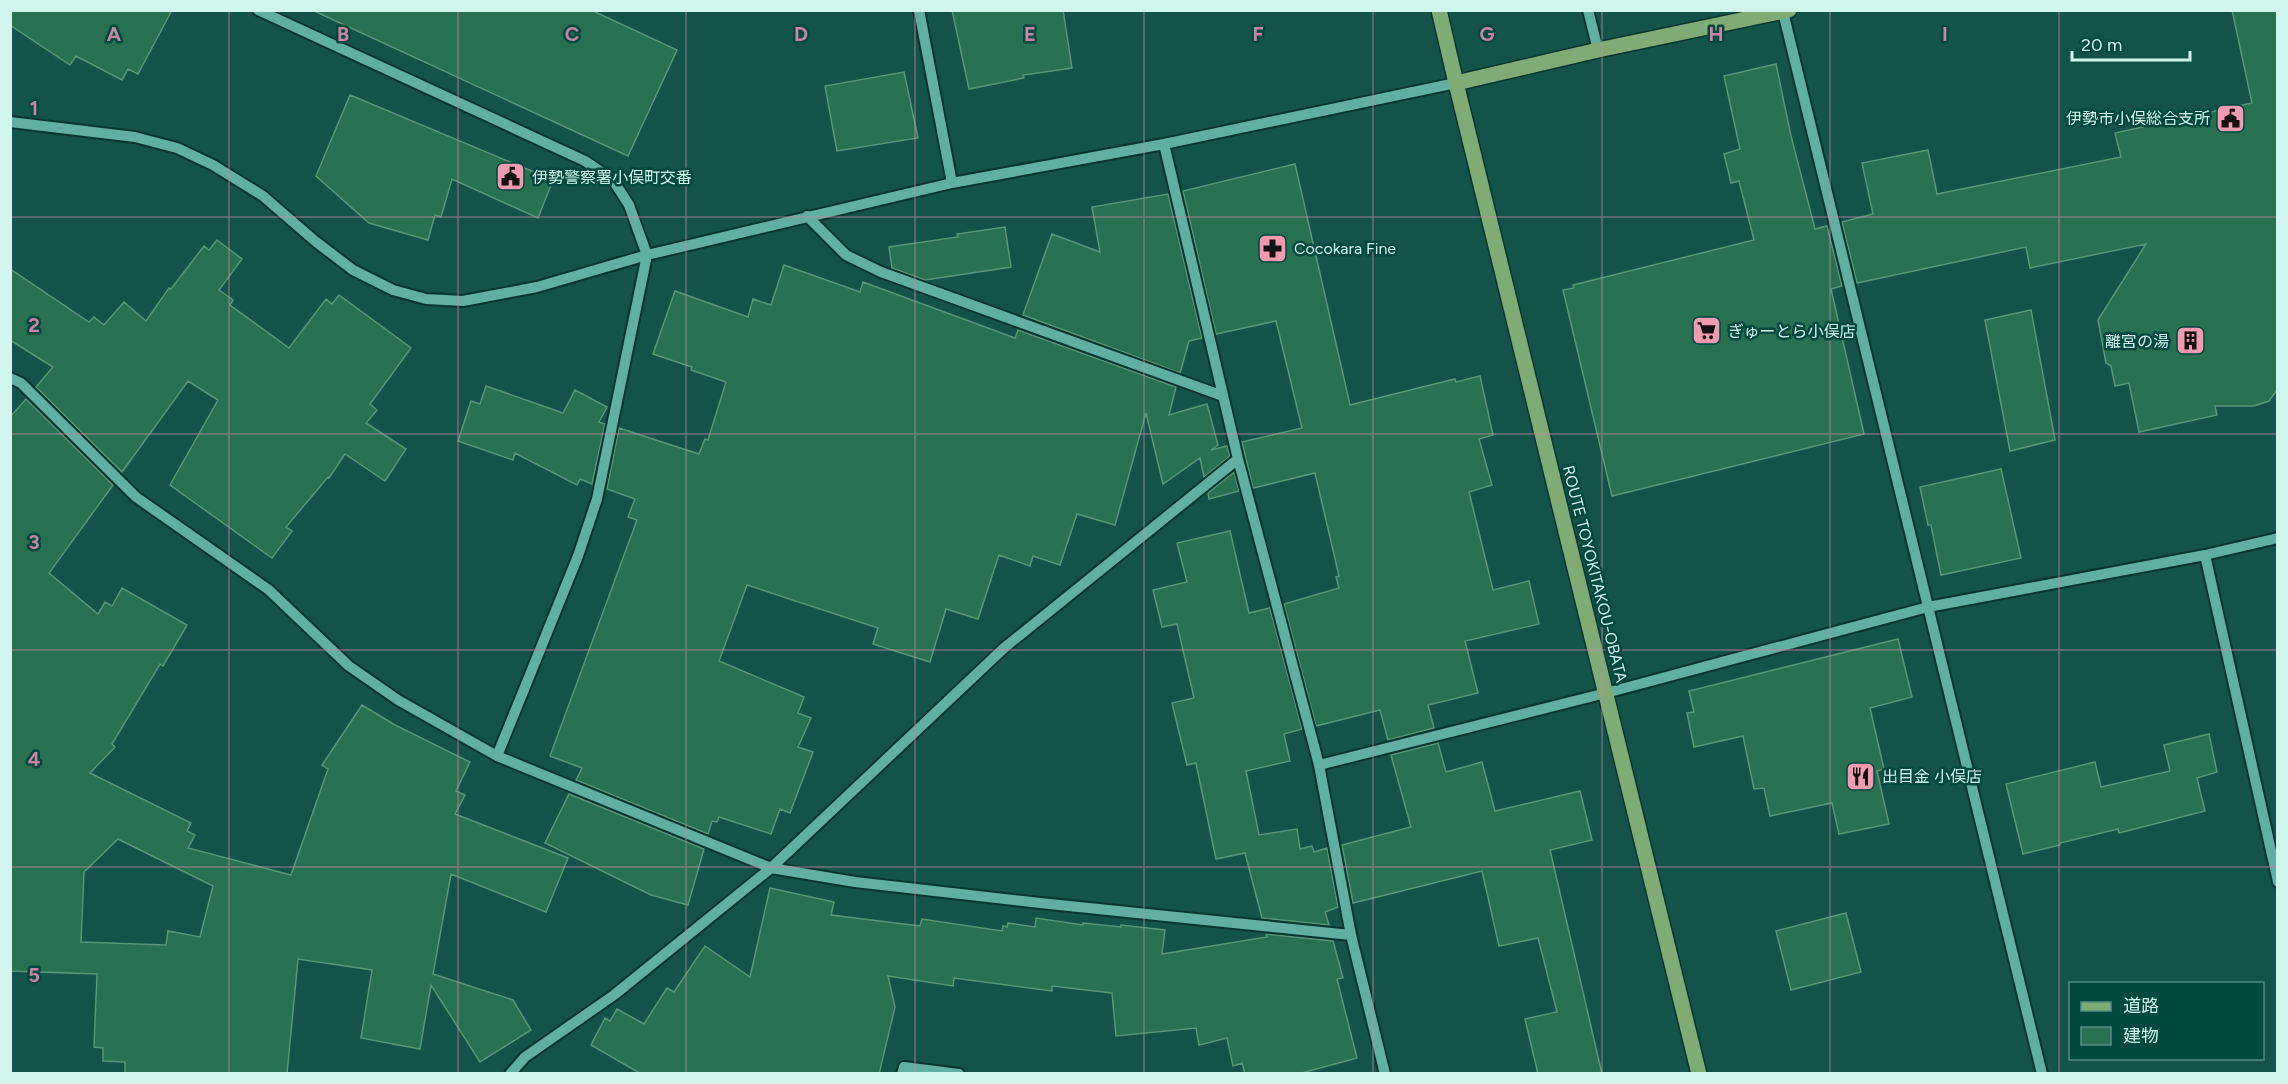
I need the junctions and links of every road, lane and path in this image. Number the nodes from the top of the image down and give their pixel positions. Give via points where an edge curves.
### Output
1 (258, 10) edge
2 (919, 10) edge
3 (1439, 10) edge
4 (1588, 10) edge
5 (1786, 11) edge
6 (1598, 50) junction
7 (1456, 83) junction
8 (10, 122) edge
9 (1164, 144) junction
10 (952, 183) junction
11 (807, 216) junction
12 (647, 255) junction
13 (10, 378) edge
14 (1223, 396) junction
15 (1238, 459) junction
16 (2277, 538) edge
17 (2205, 555) junction
18 (1928, 607) junction
19 (1606, 693) junction
20 (497, 756) junction
21 (1319, 765) junction
22 (771, 868) junction
23 (2277, 882) edge
24 (1351, 935) junction
25 (510, 1074) edge
26 (902, 1074) edge
27 (959, 1074) edge
28 (1385, 1074) edge
29 (1699, 1074) edge
30 (2042, 1074) edge

1 - 12 street via 585,161 614,180 629,205
2 - 10 street
3 - 7 main road, ROUTE TOYOKITAKOU-OBATA
4 - 6 street
5 - 6 main road
5 - 18 street
6 - 7 main road
7 - 9 street
7 - 19 main road, ROUTE TOYOKITAKOU-OBATA
8 - 12 street via 135,137 177,148 263,196 353,270 393,290 426,299 463,301 537,287
9 - 10 street
9 - 14 street
10 - 11 street
11 - 12 street
11 - 14 street via 846,255 881,272
12 - 20 street via 597,499
13 - 20 street via 21,383 136,497 268,590 349,666 398,700
14 - 15 street
15 - 21 street
15 - 22 street via 1004,648
16 - 17 street
17 - 18 street
17 - 23 street
18 - 19 street
18 - 30 street
19 - 21 street
19 - 29 main road, ROUTE TOYOKITAKOU-OBATA
20 - 22 street
21 - 24 street
22 - 24 street via 855,882
22 - 25 street via 614,995 525,1058
24 - 28 street
26 - 27 street via 904,1067

